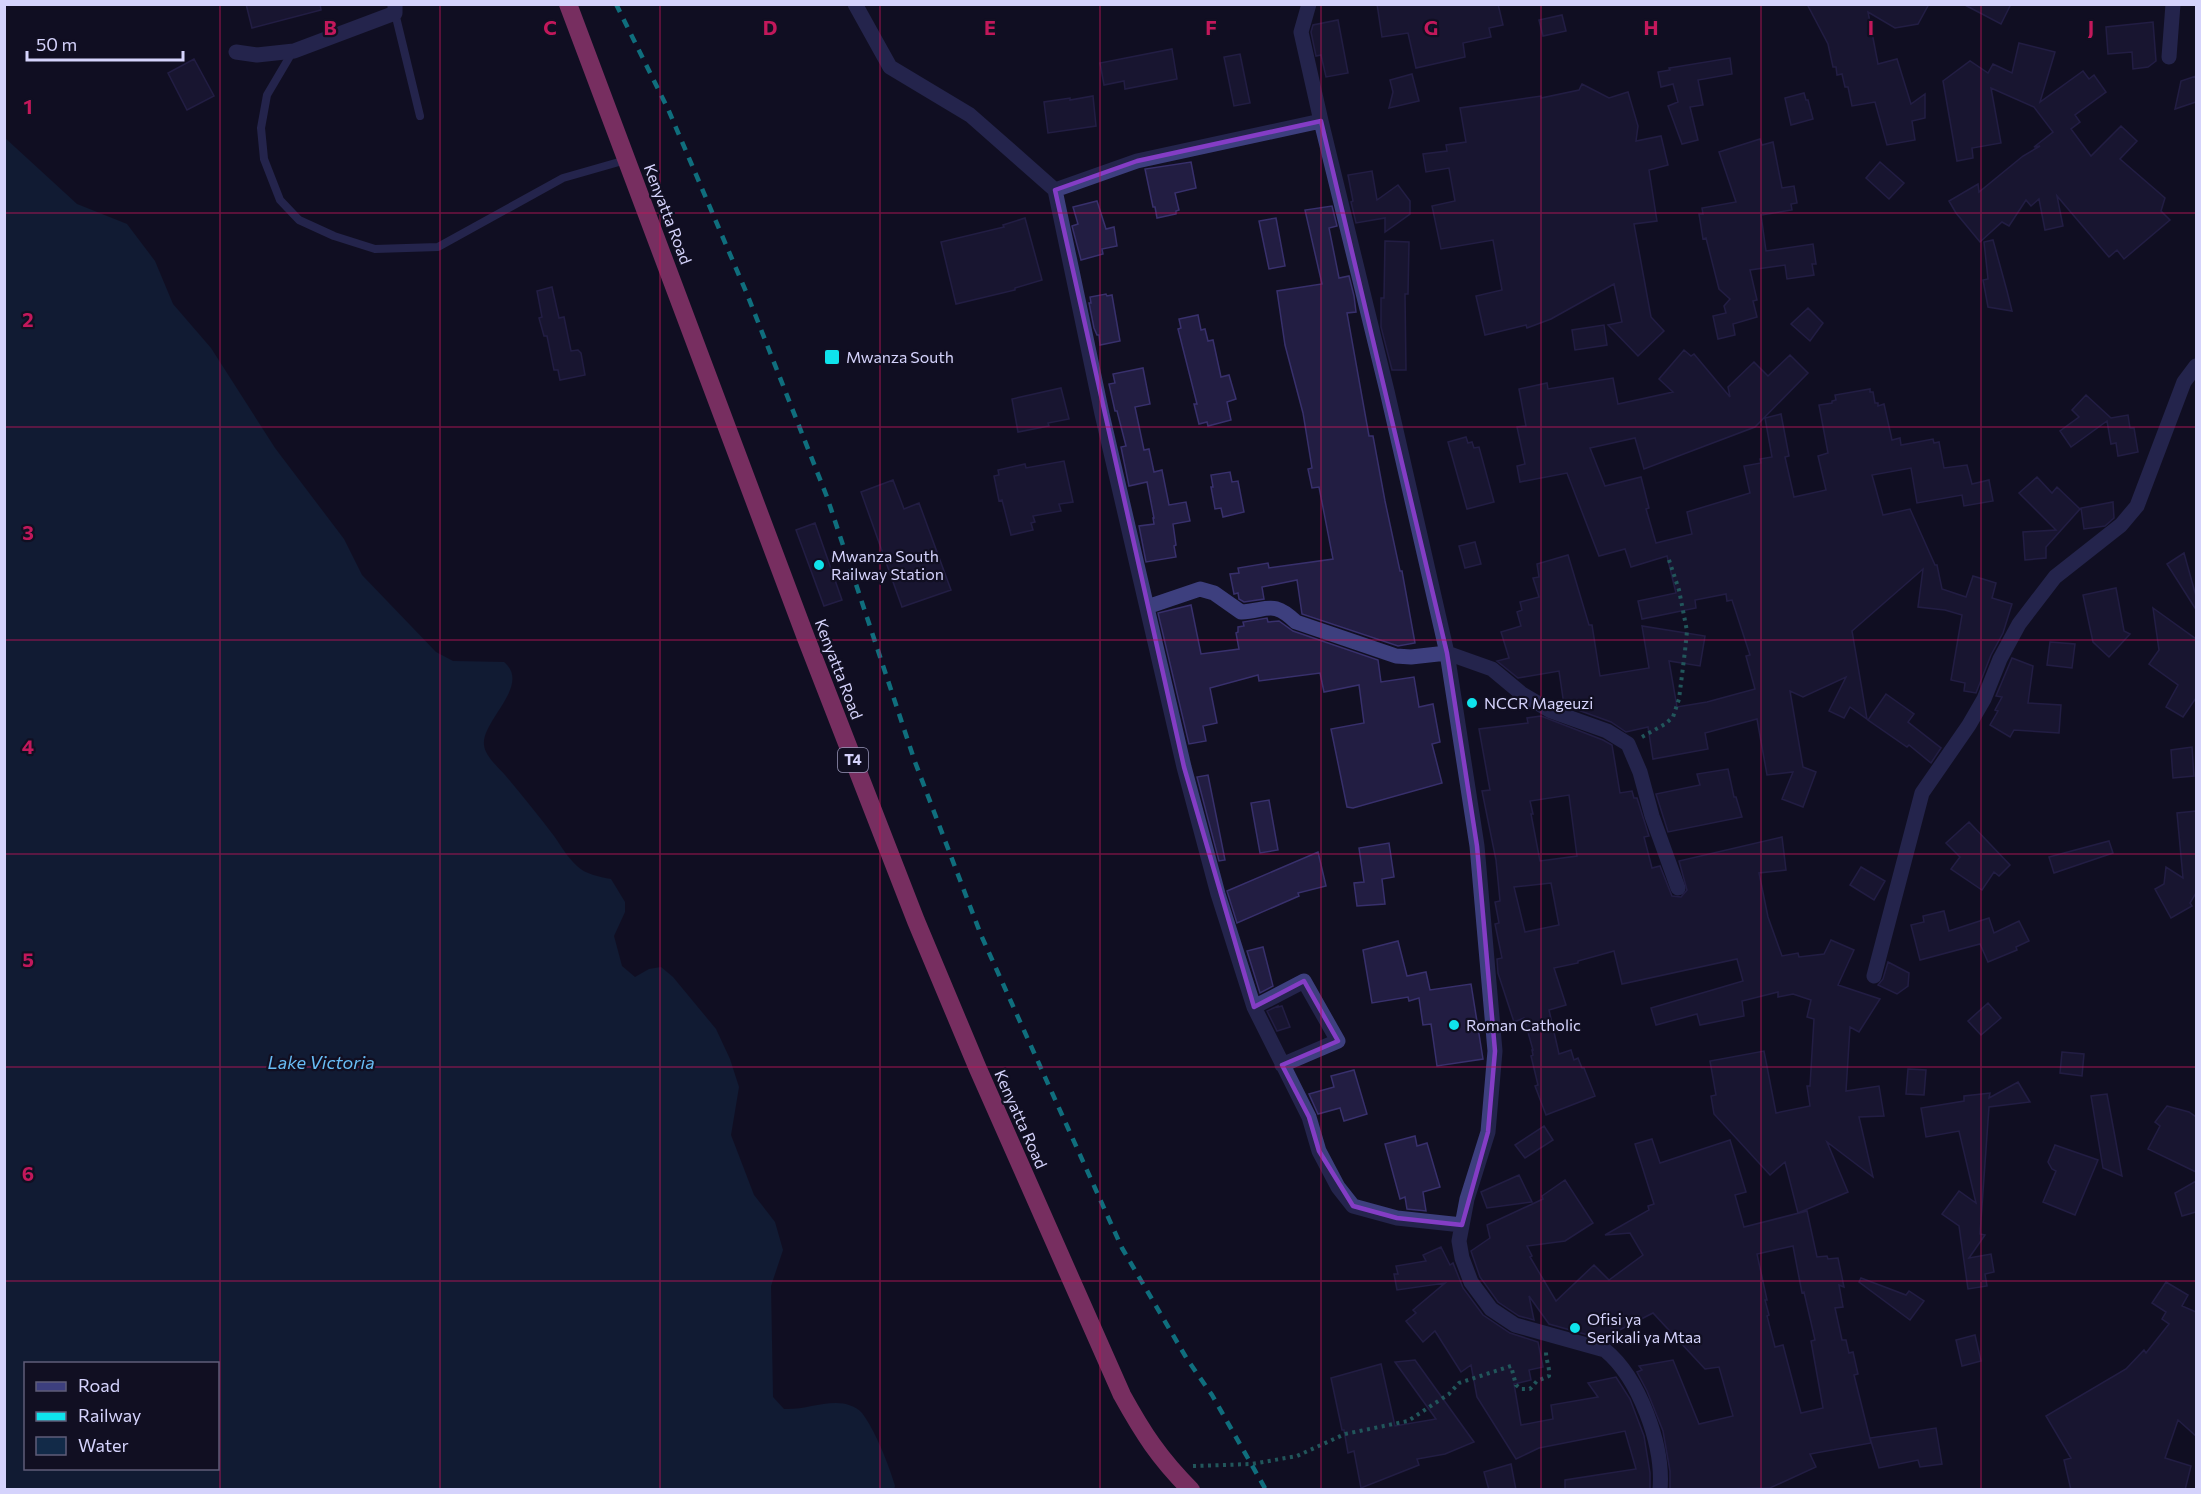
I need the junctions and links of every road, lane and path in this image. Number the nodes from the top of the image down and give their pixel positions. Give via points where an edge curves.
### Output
1 (568, 4) edge
2 (855, 4) edge
3 (1309, 4) edge
4 (2173, 4) edge
5 (395, 9) edge
6 (294, 51) junction
7 (236, 52) dead end
8 (2169, 57) dead end
9 (420, 116) dead end
10 (1321, 121) junction
11 (626, 160) junction
12 (1055, 190) junction
13 (2196, 366) edge
14 (1668, 557) dead end
15 (1147, 607) junction
16 (1448, 653) junction
17 (1629, 744) junction
18 (1678, 888) dead end
19 (1874, 976) dead end
20 (1254, 1007) junction
21 (1282, 1065) junction
22 (1462, 1225) junction
23 (1556, 1346) dead end
24 (1172, 1471) junction
25 (1191, 1490) edge
26 (1660, 1490) edge

1 - 11 highway, Kenyatta Road / T4
2 - 12 street via 890,67 970,115
3 - 10 street via 1301,32
4 - 8 street
5 - 6 street
5 - 9 lane
6 - 7 street via 257,55
6 - 11 lane via 267,95 261,128 264,159 280,201 299,219 334,236 375,249 438,247 563,178
10 - 12 street via 1137,161
10 - 16 street
11 - 24 highway, Kenyatta Road / T4 via 814,660 964,1038 1122,1395 1146,1438
12 - 15 street
13 - 19 street via 2184,382 2137,506 2121,525 2055,577 2019,624 1969,725 1922,792
14 - 17 path via 1688,631 1678,699 1673,717
15 - 16 street via 1200,589 1214,593 1241,612 1270,606 1284,610 1296,622 1396,656
15 - 20 street via 1199,825
16 - 17 street via 1492,669 1551,711 1607,731
16 - 22 street via 1477,846 1495,1052 1488,1132
17 - 18 street
20 - 21 street
20 - 21 street via 1304,981 1338,1041
21 - 22 street via 1309,1117 1320,1152 1353,1206 1397,1218
22 - 26 street via 1462,1258 1471,1282 1491,1310 1515,1325 1605,1350 1629,1376 1656,1445
23 - 24 path via 1546,1352 1549,1376 1530,1389 1516,1385 1511,1365 1459,1383 1408,1421 1345,1434 1297,1456 1252,1464 1188,1466
24 - 25 highway, Kenyatta Road / T4

